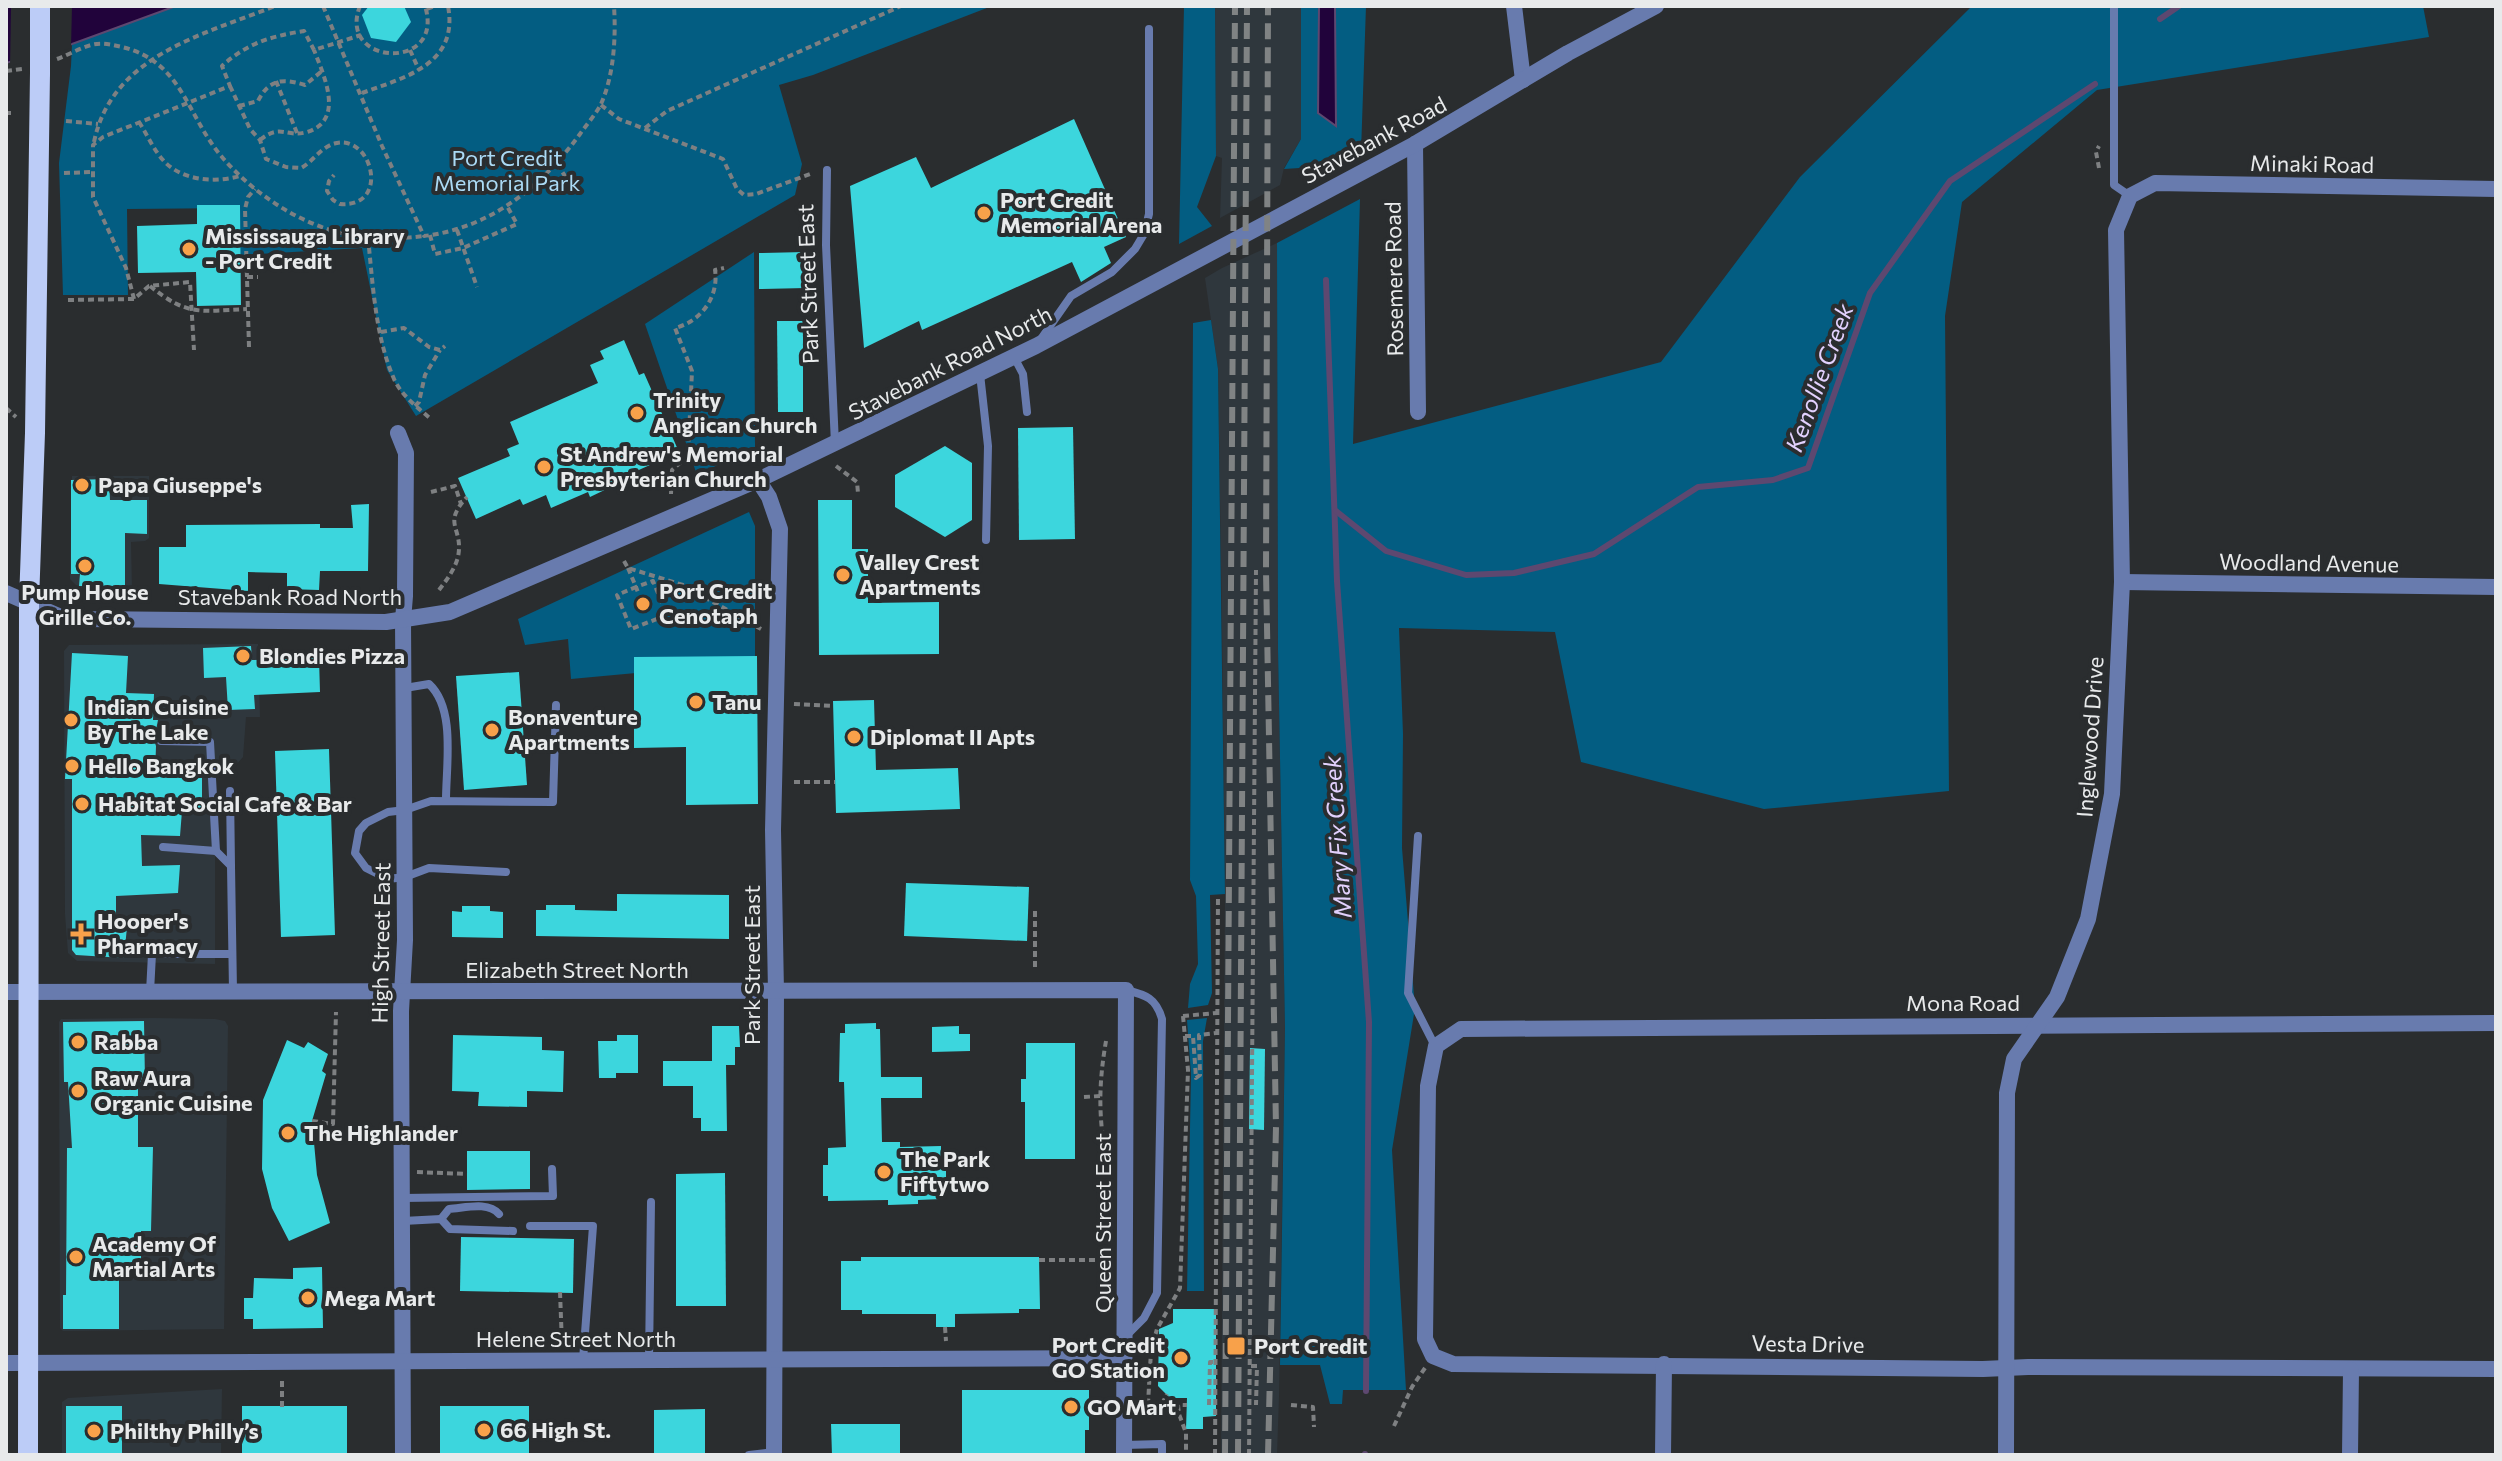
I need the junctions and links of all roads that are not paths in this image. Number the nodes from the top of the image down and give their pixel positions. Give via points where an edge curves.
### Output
1 (40, 6) edge
2 (1514, 6) edge
3 (1656, 6) edge
4 (2114, 6) edge
5 (1149, 29) dead end
6 (1523, 80) junction
7 (1415, 144) junction
8 (827, 171) road end
9 (2496, 189) edge
10 (2130, 196) junction
11 (1110, 306) joint
12 (1036, 346) junction
13 (1014, 357) junction
14 (980, 373) junction
15 (1027, 412) dead end
16 (1418, 412) dead end
17 (398, 433) dead end
18 (835, 445) junction
19 (758, 480) junction
20 (986, 540) dead end
21 (2122, 582) junction
22 (2496, 587) edge
23 (6, 593) edge
24 (29, 602) junction
25 (403, 620) junction
26 (405, 688) junction
27 (556, 705) dead end
28 (161, 741) dead end
29 (230, 791) dead end
30 (446, 800) junction
31 (405, 810) junction
32 (1418, 836) dead end
33 (163, 847) dead end
34 (216, 851) junction
35 (231, 866) junction
36 (506, 872) dead end
37 (405, 877) junction
38 (232, 954) junction
39 (1126, 990) junction
40 (6, 992) edge
41 (28, 992) junction
42 (150, 992) junction
43 (233, 992) junction
44 (403, 992) junction
45 (776, 992) junction
46 (2496, 1023) edge
47 (2036, 1025) junction
48 (1436, 1046) junction
49 (552, 1169) dead end
50 (403, 1198) junction
51 (651, 1202) dead end
52 (499, 1214) dead end
53 (441, 1219) junction
54 (403, 1221) junction
55 (530, 1226) dead end
56 (513, 1231) dead end
57 (1125, 1338) junction
58 (1124, 1358) junction
59 (775, 1360) junction
60 (583, 1361) junction
61 (649, 1361) junction
62 (404, 1362) junction
63 (6, 1363) edge
64 (28, 1363) junction
65 (1664, 1364) junction
66 (2007, 1367) junction
67 (2496, 1369) edge
68 (2351, 1370) junction
69 (1124, 1450) edge
70 (774, 1454) edge
71 (28, 1455) edge
72 (403, 1455) edge
73 (749, 1455) edge
74 (1162, 1455) edge
75 (1663, 1455) edge
76 (2006, 1455) edge
77 (2350, 1455) edge

1 - 24 main road, bridge
2 - 6 street
3 - 6 street, Stavebank Road
4 - 10 lane via 2114,185
5 - 12 lane via 1149,214 1144,234 1112,272 1071,296
6 - 7 street, Stavebank Road
7 - 11 street, Stavebank Road
7 - 16 street, Rosemere Road
8 - 18 lane, Park Street East
9 - 10 street, Minaki Road via 2155,183
10 - 21 street, Inglewood Drive via 2116,230
11 - 12 street, Stavebank Road North
12 - 13 street, Stavebank Road North
13 - 14 street, Stavebank Road North
13 - 15 lane via 1023,374
14 - 18 street, Stavebank Road North
14 - 20 lane via 988,446
17 - 25 street, High Street East via 406,453
18 - 19 street, Stavebank Road North
19 - 25 street, Stavebank Road North via 471,604
19 - 45 street, Park Street East via 780,529 773,830
21 - 22 street, Woodland Avenue
21 - 47 street, Inglewood Drive via 2112,794 2088,919 2057,997
23 - 24 street, Stavebank Road North
24 - 25 street, Stavebank Road North via 61,617 86,619
24 - 41 main road
25 - 26 street, High Street East
26 - 30 lane via 429,684 447,712
26 - 31 street, High Street East
27 - 30 lane via 553,802
28 - 34 lane via 210,742
29 - 35 lane
30 - 31 lane
31 - 37 street, High Street East
31 - 37 lane via 366,823 355,853 366,868 388,879
32 - 48 lane via 1408,993
33 - 34 lane
34 - 35 lane
35 - 38 lane
36 - 37 lane via 429,868
37 - 44 street, High Street East
38 - 42 lane via 152,954
38 - 43 lane
39 - 45 street, Elizabeth Street North
39 - 57 street, Queen Street East
39 - 57 lane via 1150,996 1162,1019 1157,1293
40 - 41 street, Elizabeth Street North
41 - 42 street, Elizabeth Street North
41 - 64 main road
42 - 43 street, Elizabeth Street North
43 - 44 street, Elizabeth Street North
44 - 45 street, Elizabeth Street North
44 - 50 street, High Street East
45 - 59 street, Park Street East
46 - 47 street, Mona Road
47 - 48 street, Mona Road via 1461,1029
47 - 66 street, Inglewood Drive via 2014,1059 2007,1093
48 - 65 street, Vesta Drive via 1428,1086 1425,1339 1433,1356 1453,1364
49 - 50 lane via 553,1196
50 - 54 street, High Street East
51 - 61 lane
52 - 53 lane via 487,1206 449,1209
53 - 54 lane
53 - 56 lane via 450,1229
54 - 62 street, High Street East
55 - 60 lane via 593,1226
57 - 58 street, Queen Street East
58 - 59 street, Helene Street North
58 - 69 street, Queen Street East
59 - 61 street, Helene Street North
59 - 70 street, Park Street East
60 - 61 street, Helene Street North
60 - 62 street, Helene Street North
62 - 64 street, Helene Street North
62 - 72 street, High Street East
63 - 64 street, Helene Street North
64 - 71 main road
65 - 66 street, Vesta Drive
65 - 75 street
66 - 68 street, Vesta Drive
66 - 76 street, Inglewood Drive
67 - 68 street, Vesta Drive
68 - 77 street
69 - 74 lane via 1162,1444
70 - 73 lane

